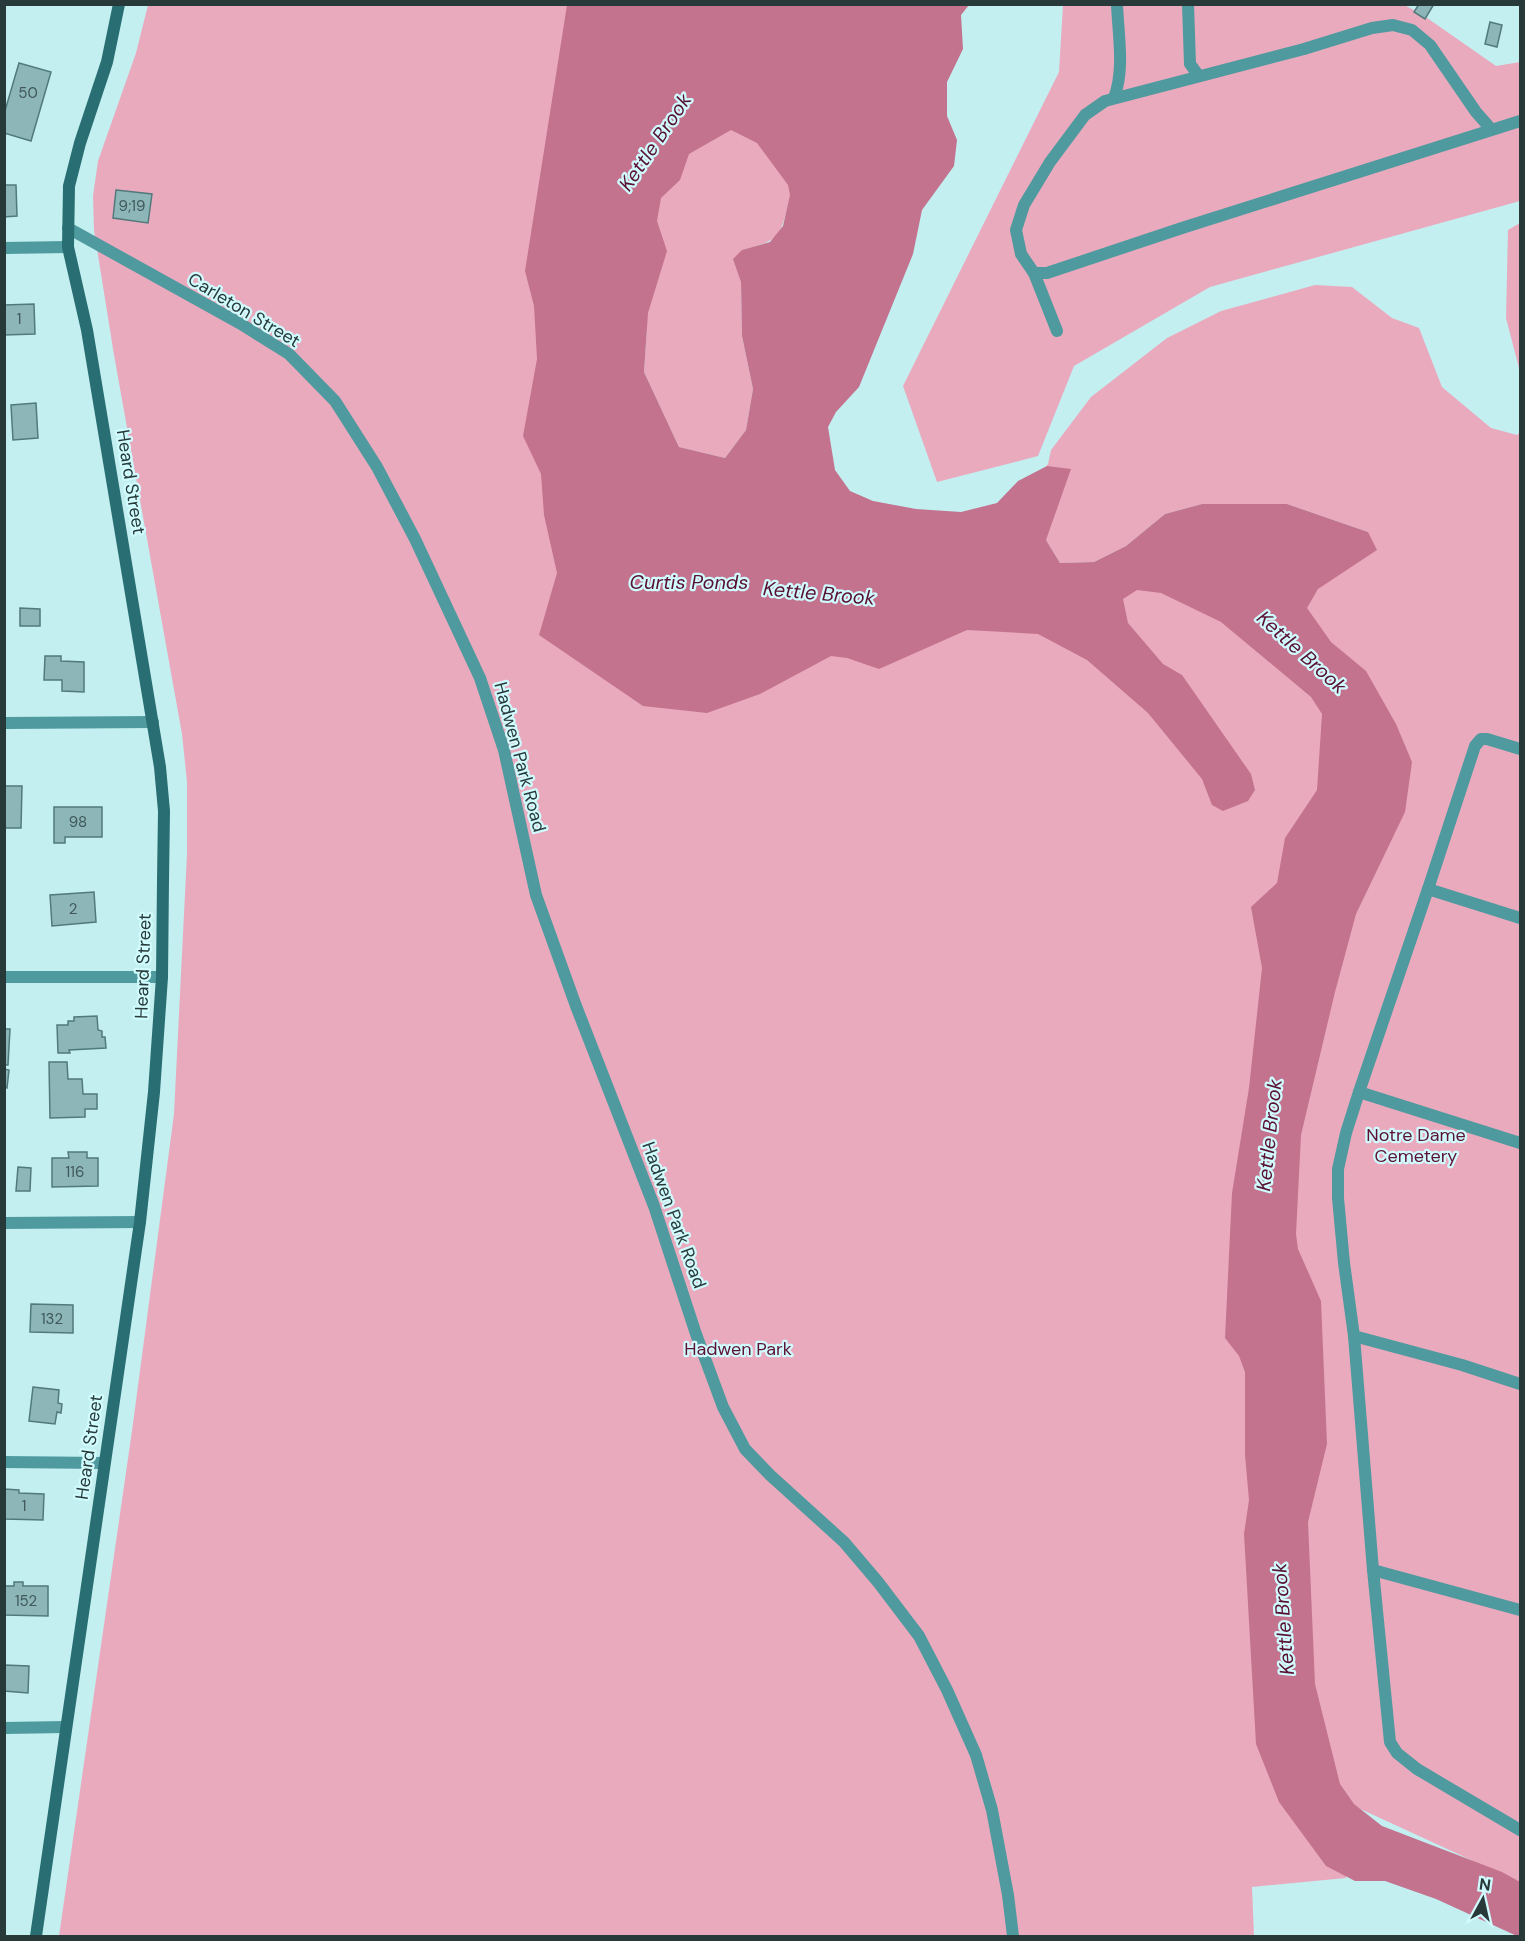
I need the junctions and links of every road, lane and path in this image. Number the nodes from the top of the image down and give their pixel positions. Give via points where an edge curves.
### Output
1 (119, 4) edge
2 (1117, 4) edge
3 (1188, 4) edge
4 (1199, 76) junction
5 (1114, 98) junction
6 (1521, 121) edge
7 (1491, 129) junction
8 (68, 228) junction
9 (68, 247) junction
10 (4, 248) edge
11 (1034, 273) junction
12 (1056, 331) dead end
13 (371, 458) joint
14 (153, 722) junction
15 (4, 723) edge
16 (1521, 750) edge
17 (1428, 889) junction
18 (1521, 918) edge
19 (4, 977) edge
20 (162, 977) junction
21 (1359, 1092) junction
22 (1521, 1143) edge
23 (140, 1222) junction
24 (4, 1223) edge
25 (1354, 1336) junction
26 (1521, 1384) edge
27 (4, 1462) edge
28 (105, 1463) junction
29 (1372, 1570) junction
30 (1521, 1610) edge
31 (66, 1727) junction
32 (4, 1728) edge
33 (1521, 1830) edge
34 (36, 1936) edge
35 (1013, 1936) edge

1 - 8 street, Heard Street via 107,62 69,186
2 - 5 street via 1119,75
3 - 4 street via 1190,64
4 - 5 street
4 - 7 street via 1371,28 1393,26 1412,30 1430,45
5 - 11 street via 1085,115 1024,205 1016,230 1021,254
6 - 7 street
7 - 11 street via 1047,273
8 - 9 street, Heard Street
8 - 13 street, Carleton Street via 289,354 335,401
9 - 10 street
9 - 14 street, Heard Street via 87,330
11 - 12 street
13 - 35 street, Hadwen Park Road via 415,539 480,678 504,750 536,895 654,1206 723,1407 745,1449 844,1542 919,1636 976,1755 992,1810
14 - 15 street
14 - 20 street, Heard Street via 164,811
16 - 17 street via 1487,739 1481,739 1475,746
17 - 18 street
17 - 21 street
19 - 20 street
20 - 23 street, Heard Street
21 - 22 street
21 - 25 street via 1338,1169
23 - 24 street
23 - 28 street, Heard Street
25 - 26 street
25 - 29 street
27 - 28 street
28 - 31 street, Heard Street
29 - 30 street
29 - 33 street via 1390,1742 1417,1769
31 - 32 street
31 - 34 street, Heard Street

